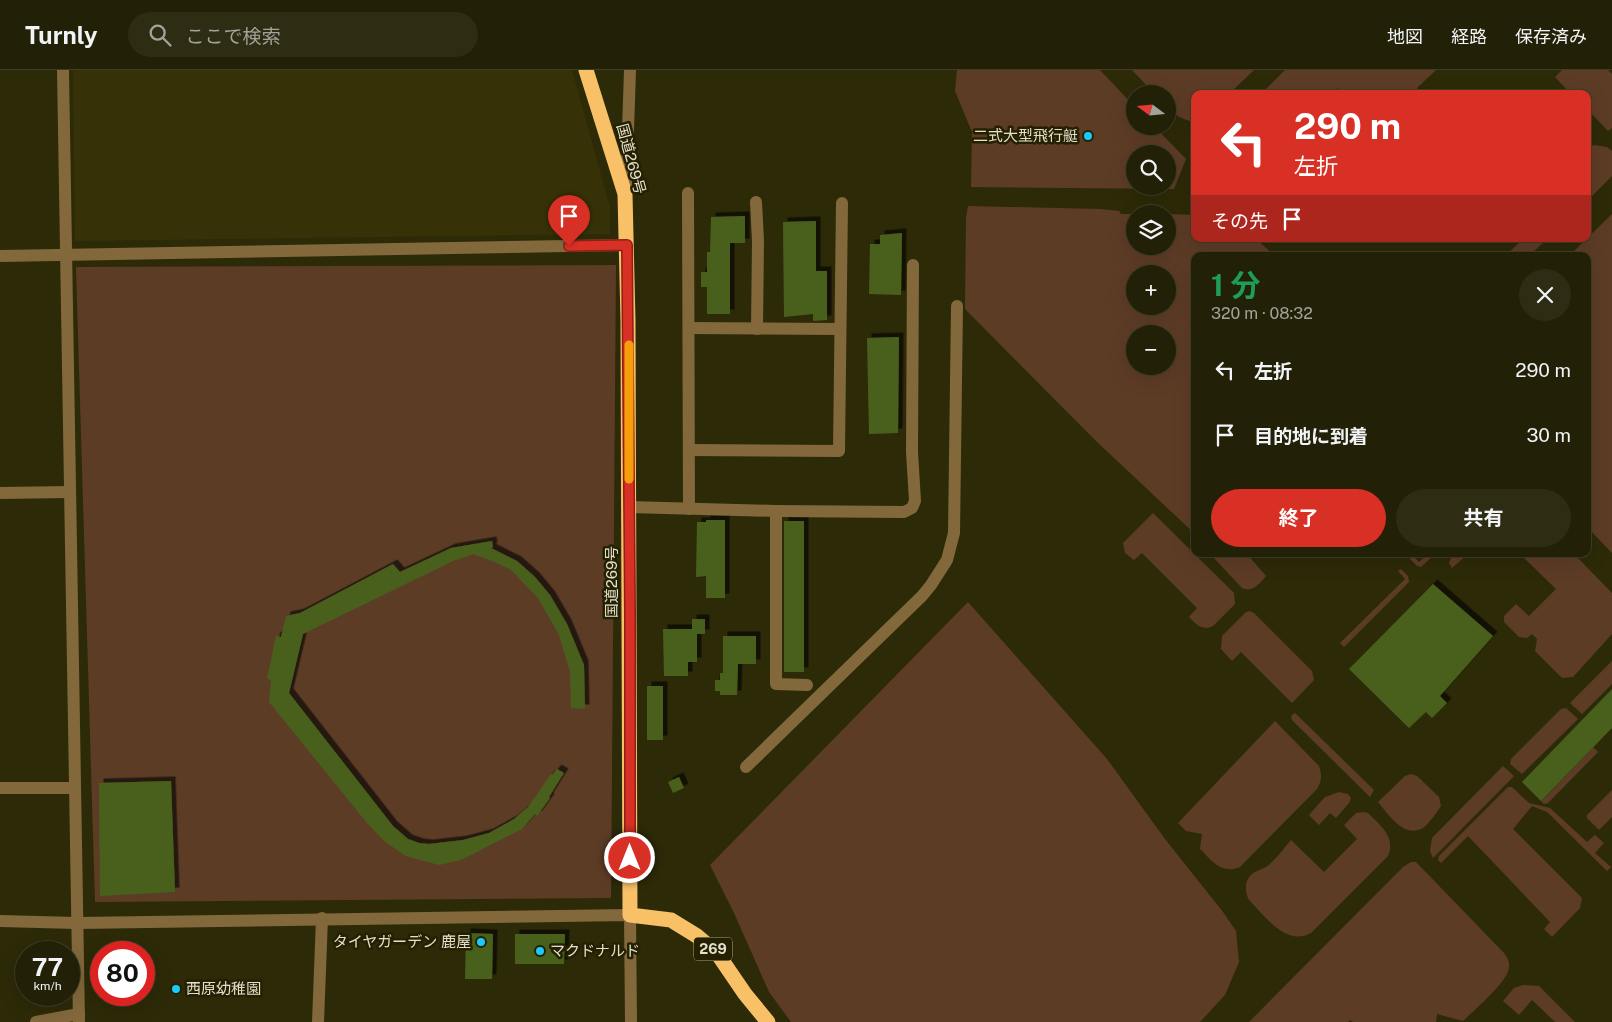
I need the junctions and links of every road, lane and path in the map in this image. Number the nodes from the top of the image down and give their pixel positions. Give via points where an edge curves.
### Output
1 (63, 70) edge
2 (586, 70) edge
3 (630, 70) edge
4 (625, 194) junction
5 (688, 194) dead end
6 (756, 202) dead end
7 (842, 203) dead end
8 (627, 245) junction
9 (0, 256) edge
10 (66, 256) junction
11 (913, 265) dead end
12 (957, 306) dead end
13 (688, 328) junction
14 (839, 328) junction
15 (757, 329) junction
16 (689, 450) junction
17 (70, 492) junction
18 (0, 494) edge
19 (629, 507) junction
20 (690, 509) junction
21 (776, 511) junction
22 (807, 685) dead end
23 (746, 767) dead end
24 (0, 788) edge
25 (75, 788) junction
26 (630, 915) junction
27 (322, 918) junction
28 (0, 921) edge
29 (77, 923) junction
30 (79, 1018) edge
31 (36, 1022) edge
32 (318, 1022) edge
33 (631, 1022) edge
34 (768, 1022) edge

1 - 10 street
2 - 4 highway, 国道269号
3 - 4 street
4 - 8 highway, 国道269号
5 - 13 street
6 - 15 street
7 - 14 street
8 - 10 street
8 - 19 highway, 国道269号
9 - 10 street
10 - 17 street
11 - 21 street via 912,452 915,501 912,508 904,512
12 - 23 street via 954,533 947,560 922,596
13 - 15 street
13 - 16 street
14 - 15 street
14 - 16 street via 840,451
16 - 20 street
17 - 18 street
17 - 25 street
19 - 20 street
19 - 26 highway, 国道269号
20 - 21 street
21 - 22 street via 776,684
24 - 25 street
25 - 29 street
26 - 27 street
26 - 33 street
26 - 34 highway, 269 via 671,920 697,936 717,953
27 - 29 street
27 - 32 street
28 - 29 street
29 - 30 street
30 - 31 street

